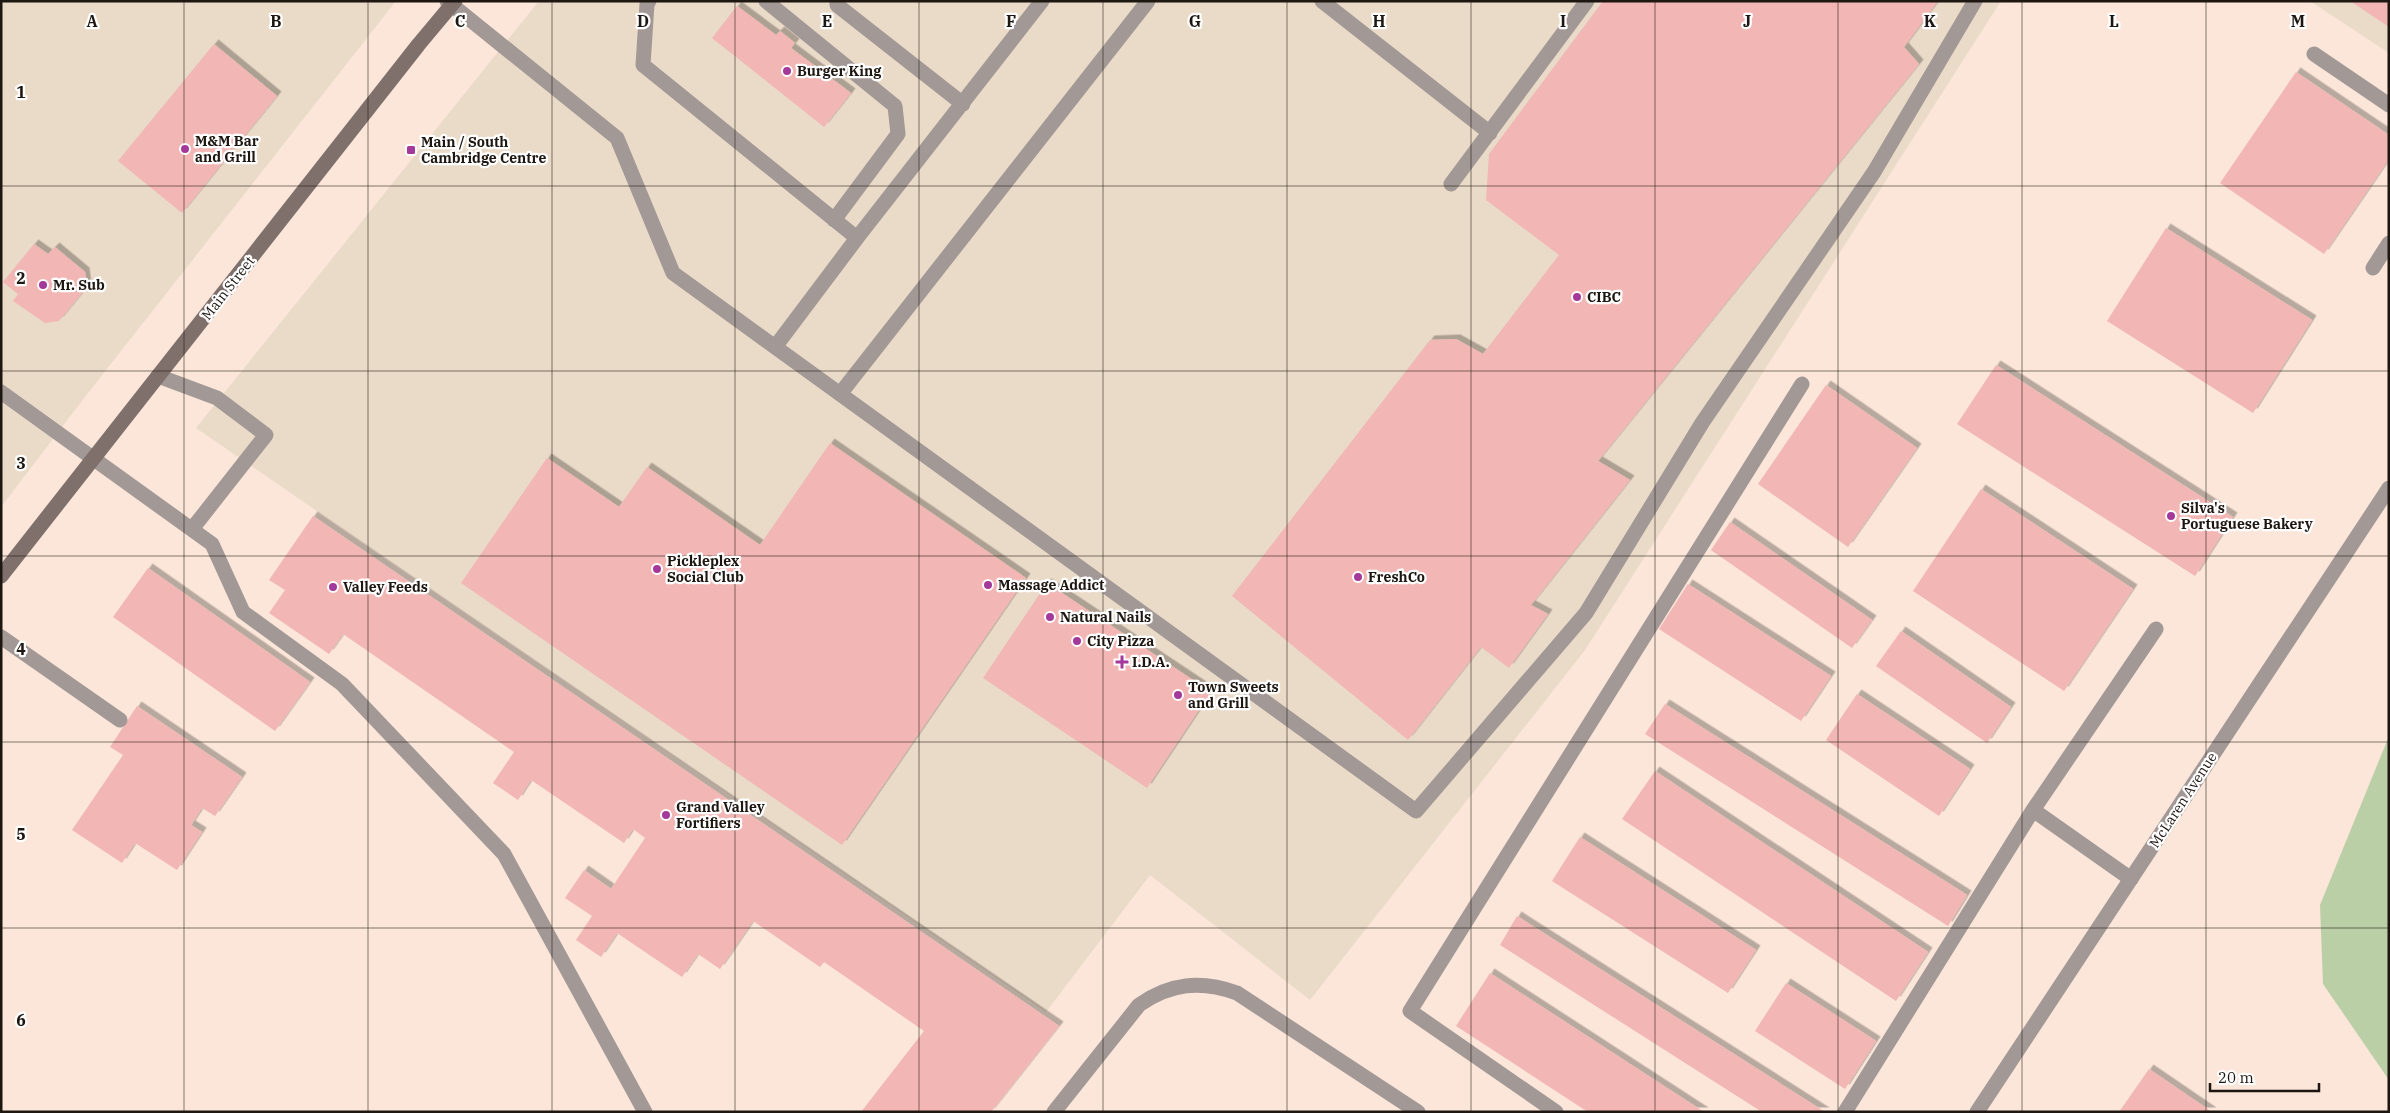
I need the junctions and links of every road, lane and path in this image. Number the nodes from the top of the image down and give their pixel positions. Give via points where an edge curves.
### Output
1 (649, 1) edge
2 (766, 1) edge
3 (837, 1) edge
4 (1042, 1) edge
5 (1148, 1) edge
6 (1322, 1) edge
7 (1587, 1) edge
8 (1975, 1) edge
9 (452, 3) edge
10 (2314, 54) dead end
11 (962, 104) junction
12 (2389, 105) edge
13 (1490, 133) junction
14 (1451, 184) dead end
15 (834, 220) junction
16 (857, 238) junction
17 (2389, 243) edge
18 (2373, 268) dead end
19 (775, 347) junction
20 (158, 376) junction
21 (1802, 384) dead end
22 (1, 392) edge
23 (840, 394) junction
24 (93, 459) junction
25 (2389, 488) edge
26 (192, 529) junction
27 (1, 576) edge
28 (2156, 628) dead end
29 (1, 637) edge
30 (120, 720) dead end
31 (2033, 810) junction
32 (2130, 879) junction
33 (645, 1112) edge
34 (1054, 1112) edge
35 (1418, 1112) edge
36 (1556, 1112) edge
37 (1845, 1112) edge
38 (1977, 1112) edge

1 - 15 street via 643,65
2 - 15 street via 895,106 898,134
3 - 11 street via 836,5
4 - 11 street
5 - 23 street
6 - 13 street
7 - 13 street
8 - 23 street via 1874,172 1702,423 1586,613 1416,811
9 - 19 street via 617,138 673,273
9 - 20 main road, Main Street
10 - 12 street
11 - 16 street
13 - 14 street
15 - 16 street
16 - 19 street
17 - 18 street
19 - 23 street
20 - 24 main road, Main Street
20 - 26 street via 217,398 266,434
21 - 36 street via 1410,1011
22 - 24 street
24 - 26 street
24 - 27 main road, Main Street
25 - 32 street, McLaren Avenue
26 - 33 street via 212,544 243,612 342,684 504,854
28 - 31 street
29 - 30 street
31 - 32 street
31 - 37 street
32 - 38 street, McLaren Avenue
34 - 35 street via 1139,1005 1169,988 1203,984 1237,994

